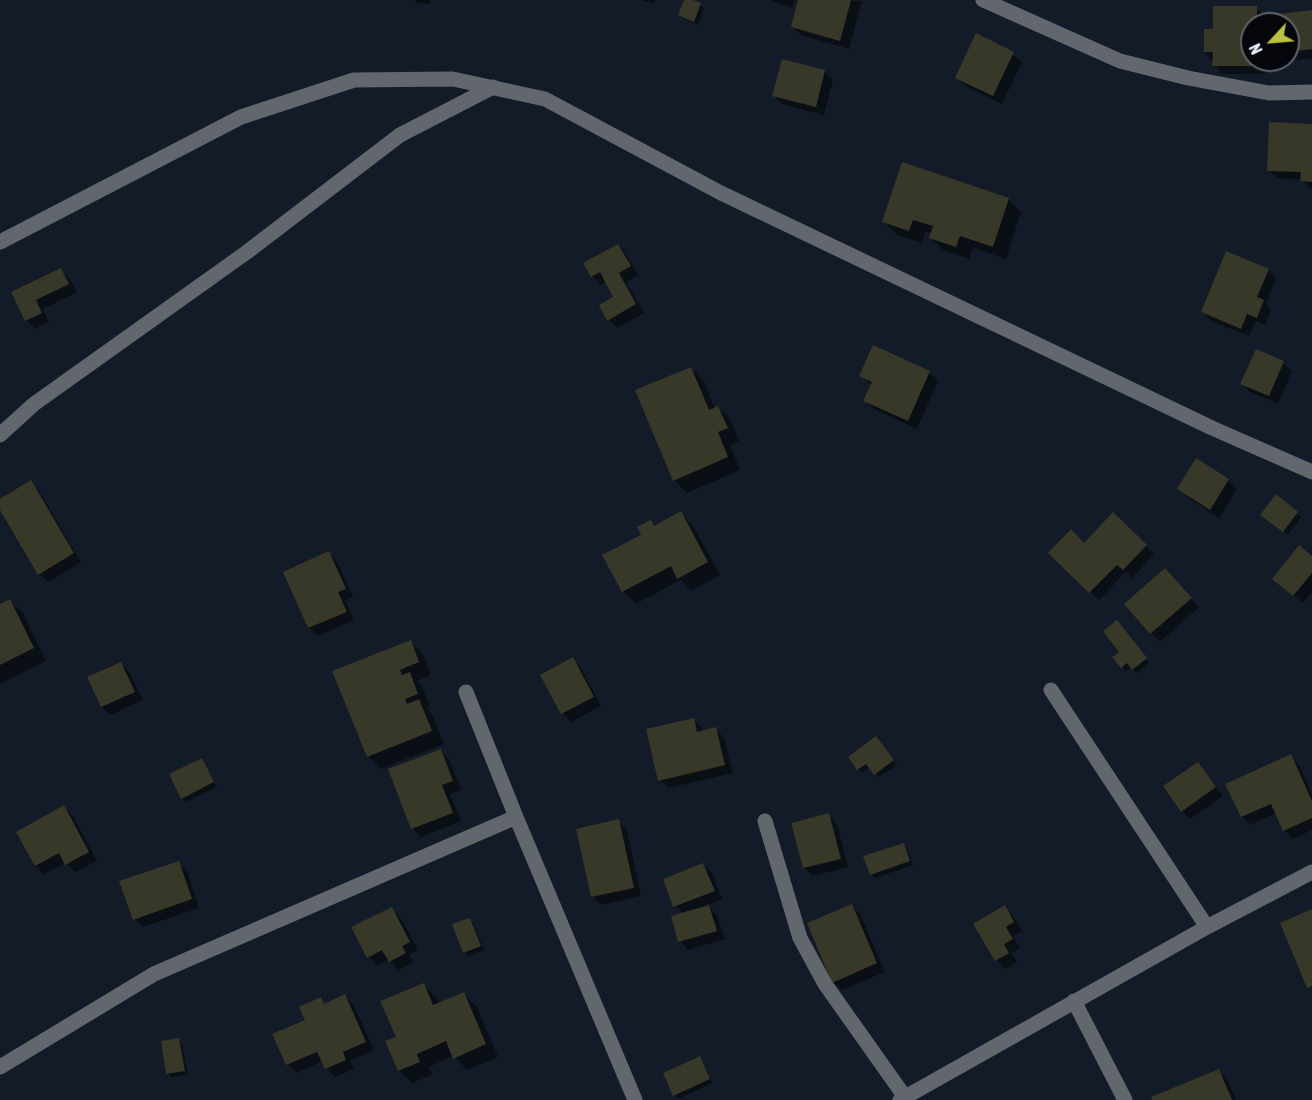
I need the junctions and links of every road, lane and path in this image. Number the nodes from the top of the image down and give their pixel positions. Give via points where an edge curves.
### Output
1 (983, 0) edge
2 (493, 87) junction
3 (1312, 92) edge
4 (0, 242) edge
5 (0, 435) edge
6 (1312, 472) edge
7 (1051, 690) dead end
8 (466, 692) dead end
9 (516, 817) junction
10 (765, 821) dead end
11 (1312, 872) edge
12 (1207, 927) junction
13 (1074, 1001) junction
14 (0, 1067) edge
15 (902, 1098) edge
16 (635, 1100) edge
17 (1125, 1100) edge

1 - 3 street via 1120,61 1269,93
2 - 4 street via 453,79 354,80 241,117
2 - 5 street via 400,135 247,252 34,404
2 - 6 street via 545,99 721,193
7 - 12 street
8 - 9 street
9 - 14 street via 154,974
9 - 16 street
10 - 15 street via 801,938 825,984
11 - 12 street
12 - 13 street
13 - 15 street
13 - 17 street

